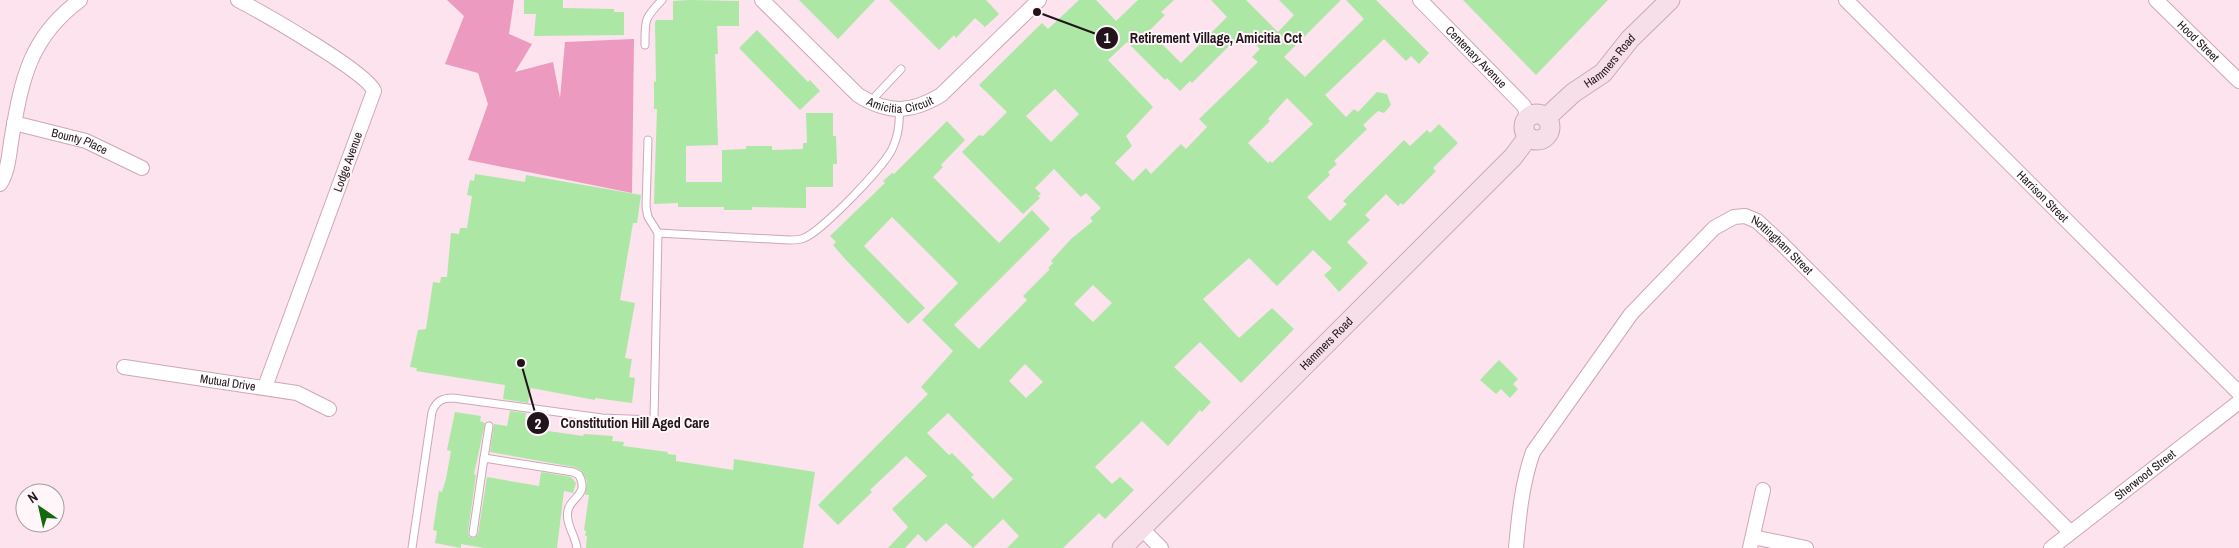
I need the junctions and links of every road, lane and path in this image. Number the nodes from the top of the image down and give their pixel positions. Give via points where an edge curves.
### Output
1 (80, 0) edge
2 (238, 0) edge
3 (662, 0) edge
4 (762, 0) edge
5 (1039, 0) edge
6 (1420, 0) edge
7 (1670, 0) edge
8 (1846, 0) edge
9 (2156, 0) edge
10 (645, 45) dead end
11 (902, 69) dead end
12 (2239, 81) edge
13 (869, 102) junction
14 (899, 109) junction
15 (1537, 117) junction
16 (14, 124) junction
17 (648, 140) dead end
18 (142, 168) dead end
19 (0, 184) edge
20 (658, 233) junction
21 (124, 367) dead end
22 (265, 387) junction
23 (2239, 393) edge
24 (2239, 402) edge
25 (329, 409) dead end
26 (489, 426) dead end
27 (484, 458) junction
28 (1763, 490) dead end
29 (1142, 528) junction
30 (2070, 532) junction
31 (473, 533) dead end
32 (1752, 542) edge
33 (412, 548) edge
34 (577, 548) edge
35 (1122, 548) edge
36 (1161, 548) edge
37 (1516, 548) edge
38 (1806, 548) edge
39 (2051, 548) edge

1 - 16 street via 45,32 20,90
2 - 22 street, Lodge Avenue via 350,69 374,91
3 - 10 lane via 645,20
4 - 13 street, Amicitia Circuit
5 - 14 street, Amicitia Circuit via 941,95 920,106
6 - 15 street, Centenary Avenue
7 - 15 street, Hammers Road via 1630,39 1603,73
8 - 23 street, Harrison Street
9 - 12 street, Hood Street
11 - 13 lane
13 - 14 street, Amicitia Circuit
14 - 20 lane via 900,125 893,148 828,220 804,238 789,240
15 - 29 street, Hammers Road via 1523,129 1528,137 1513,157
16 - 18 street, Bounty Place via 86,141
16 - 19 street via 8,165
17 - 20 lane via 646,207
20 - 33 lane via 654,420 602,418 453,398 441,400 432,412
21 - 22 street, Mutual Drive
22 - 25 street, Mutual Drive via 297,393
24 - 30 street, Sherwood Street
26 - 27 lane
27 - 31 lane
27 - 34 lane via 579,475 580,495 568,509 568,521
28 - 32 street
29 - 35 street, Hammers Road
29 - 36 street
30 - 37 street, Nottingham Street via 1781,243 1758,221 1745,216 1734,217 1714,228 1631,314 1533,452 1526,471
30 - 39 street, Sherwood Street
32 - 38 street

